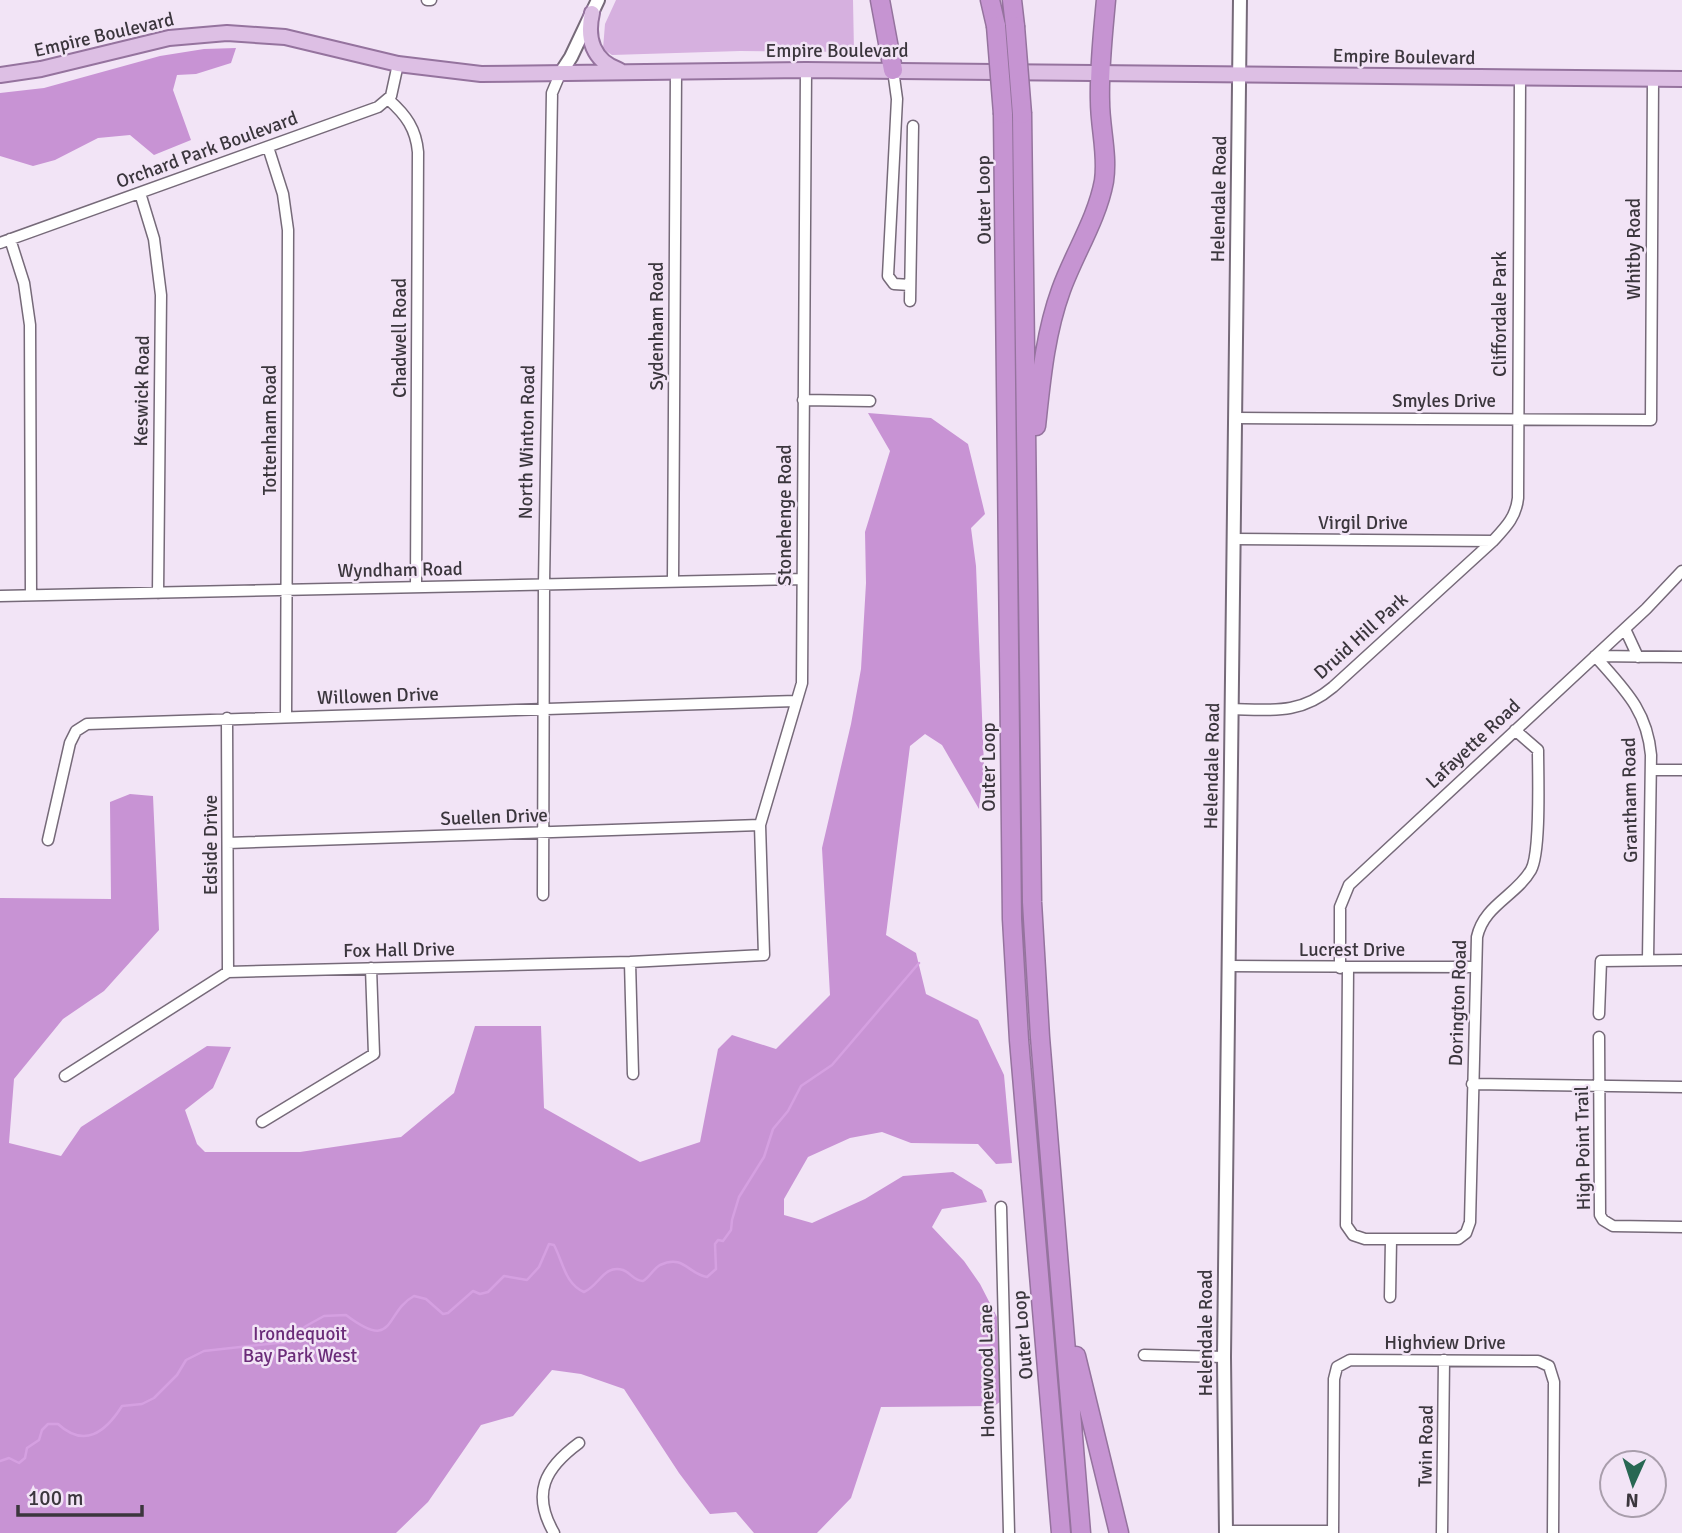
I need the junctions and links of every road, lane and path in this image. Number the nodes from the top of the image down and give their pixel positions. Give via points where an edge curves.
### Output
1 (880, 0) edge
2 (991, 0) edge
3 (1012, 0) edge
4 (1106, 0) edge
5 (1240, 0) edge
6 (595, 6) edge
7 (398, 64) junction
8 (806, 70) junction
9 (893, 70) junction
10 (676, 71) junction
11 (627, 72) junction
12 (1101, 72) junction
13 (560, 74) junction
14 (1239, 74) junction
15 (0, 75) edge
16 (1520, 78) junction
17 (1653, 79) junction
18 (1682, 79) edge
19 (388, 100) junction
20 (896, 130) junction
21 (268, 147) junction
22 (140, 193) junction
23 (5, 241) edge
24 (910, 285) junction
25 (910, 301) dead end
26 (803, 400) junction
27 (870, 401) dead end
28 (1236, 418) junction
29 (1517, 419) junction
30 (1651, 420) joint
31 (1027, 495) junction
32 (1233, 539) junction
33 (1493, 541) junction
34 (1682, 571) edge
35 (802, 579) junction
36 (673, 582) junction
37 (544, 584) junction
38 (416, 587) junction
39 (286, 590) junction
40 (158, 593) junction
41 (31, 595) junction
42 (0, 596) edge
43 (1625, 629) junction
44 (1595, 656) junction
45 (1638, 657) junction
46 (1682, 657) edge
47 (796, 701) junction
48 (544, 709) junction
49 (1231, 709) junction
50 (286, 716) junction
51 (228, 718) junction
52 (1515, 730) junction
53 (1651, 770) junction
54 (1682, 771) edge
55 (760, 825) junction
56 (543, 833) junction
57 (48, 840) dead end
58 (228, 843) junction
59 (543, 895) dead end
60 (764, 955) joint
61 (1647, 960) junction
62 (1682, 960) edge
63 (630, 962) junction
64 (1229, 966) junction
65 (1475, 967) junction
66 (371, 968) junction
67 (1344, 968) junction
68 (228, 972) junction
69 (1599, 1014) dead end
70 (1599, 1037) dead end
71 (633, 1074) dead end
72 (65, 1076) dead end
73 (1472, 1084) junction
74 (1599, 1086) junction
75 (1682, 1087) edge
76 (262, 1122) dead end
77 (1001, 1207) dead end
78 (1054, 1210) junction
79 (1682, 1227) edge
80 (1391, 1240) junction
81 (1390, 1297) dead end
82 (1144, 1355) dead end
83 (1224, 1357) junction
84 (1444, 1360) junction
85 (579, 1443) dead end
86 (1226, 1532) edge
87 (1333, 1532) edge
88 (554, 1533) edge
89 (1009, 1533) edge
90 (1061, 1533) edge
91 (1081, 1533) edge
92 (1119, 1533) edge
93 (1442, 1533) edge
94 (1553, 1533) edge

1 - 9 highway
2 - 90 highway, Outer Loop, bridge via 1003,114 1011,912
3 - 31 highway, Outer Loop, bridge via 1022,114
4 - 12 highway
5 - 14 street, Helendale Road
6 - 11 main road via 590,33 594,51 606,65
6 - 13 street, North Winton Road
7 - 13 main road, Empire Boulevard via 466,73
7 - 15 main road, Empire Boulevard via 285,37 213,33 169,38
7 - 19 street
8 - 9 main road, Empire Boulevard
8 - 10 main road, Empire Boulevard
8 - 26 street, Stonehenge Road
9 - 12 main road, Empire Boulevard
9 - 20 street
10 - 11 main road, Empire Boulevard
10 - 36 street, Sydenham Road
11 - 13 main road, Empire Boulevard
12 - 14 main road, Empire Boulevard
12 - 31 highway via 1104,181 1049,330
13 - 37 street, North Winton Road via 552,93
14 - 16 main road, Empire Boulevard
14 - 28 street, Helendale Road
16 - 17 main road, Empire Boulevard
16 - 29 street, Cliffordale Park
17 - 18 main road, Empire Boulevard
17 - 30 street, Whitby Road
19 - 21 street, Orchard Park Boulevard
19 - 38 street, Chadwell Road via 410,122 418,152
20 - 24 street via 888,276 894,284
20 - 24 street via 913,128
21 - 22 street, Orchard Park Boulevard
21 - 39 street, Tottenham Road via 283,194 288,230
22 - 23 street, Orchard Park Boulevard
22 - 40 street, Keswick Road via 158,254 161,295
23 - 41 street via 24,283 30,325
24 - 25 street
26 - 27 street
26 - 35 street, Stonehenge Road
28 - 29 street, Smyles Drive
28 - 32 street, Helendale Road
29 - 30 street, Smyles Drive
29 - 33 street, Cliffordale Park via 1517,506 1508,526
31 - 78 highway, Outer Loop via 1031,902
32 - 33 street, Virgil Drive
32 - 49 street, Helendale Road
33 - 49 street, Druid Hill Park via 1315,700 1282,710
34 - 43 street, Lafayette Road
35 - 36 street, Wyndham Road
35 - 47 street, Stonehenge Road via 802,682
36 - 37 street, Wyndham Road
37 - 38 street, Wyndham Road
37 - 48 street, North Winton Road
38 - 39 street, Wyndham Road
39 - 40 street, Wyndham Road
39 - 50 street, Tottenham Road
40 - 41 street, Wyndham Road
41 - 42 street, Wyndham Road
43 - 44 street, Lafayette Road
43 - 45 street
44 - 45 street
44 - 52 street, Lafayette Road
44 - 53 street, Grantham Road via 1643,717
45 - 46 street
47 - 48 street, Willowen Drive
47 - 55 street, Stonehenge Road
48 - 50 street, Willowen Drive
48 - 56 street, North Winton Road
49 - 64 street, Helendale Road
50 - 51 street, Willowen Drive
51 - 57 street, Willowen Drive via 95,722 81,727 67,751
51 - 58 street, Edside Drive
52 - 65 street, Dorington Road via 1538,750 1536,854 1525,878 1482,920
52 - 67 street, Lafayette Road via 1349,885 1340,907
53 - 54 street
53 - 61 street, Grantham Road
55 - 56 street, Suellen Drive
55 - 60 street, Stonehenge Road
56 - 58 street, Suellen Drive
56 - 59 street, North Winton Road
58 - 68 street, Edside Drive
60 - 63 street, Fox Hall Drive
61 - 62 street
61 - 69 street via 1601,961
63 - 66 street, Fox Hall Drive
63 - 71 street
64 - 67 street, Lucrest Drive
64 - 83 street, Helendale Road
65 - 67 street, Lucrest Drive
65 - 73 street, Dorington Road
66 - 68 street, Fox Hall Drive
66 - 76 street via 374,1054
67 - 80 street, Lafayette Road via 1345,1220 1358,1238
68 - 72 street
70 - 74 street, High Point Trail
73 - 74 street
73 - 80 street, Dorington Road via 1469,1228 1453,1240
74 - 75 street
74 - 79 street, High Point Trail via 1600,1215 1613,1226
77 - 89 street, Homewood Lane
78 - 91 highway, Outer Loop
78 - 92 highway via 1077,1361
80 - 81 street
82 - 83 street
83 - 86 street, Helendale Road
84 - 87 street, Highview Drive via 1350,1360 1337,1367
84 - 93 street, Twin Road
84 - 94 street, Highview Drive via 1538,1361 1551,1370
85 - 88 street via 558,1459 544,1486 546,1520
86 - 87 street

